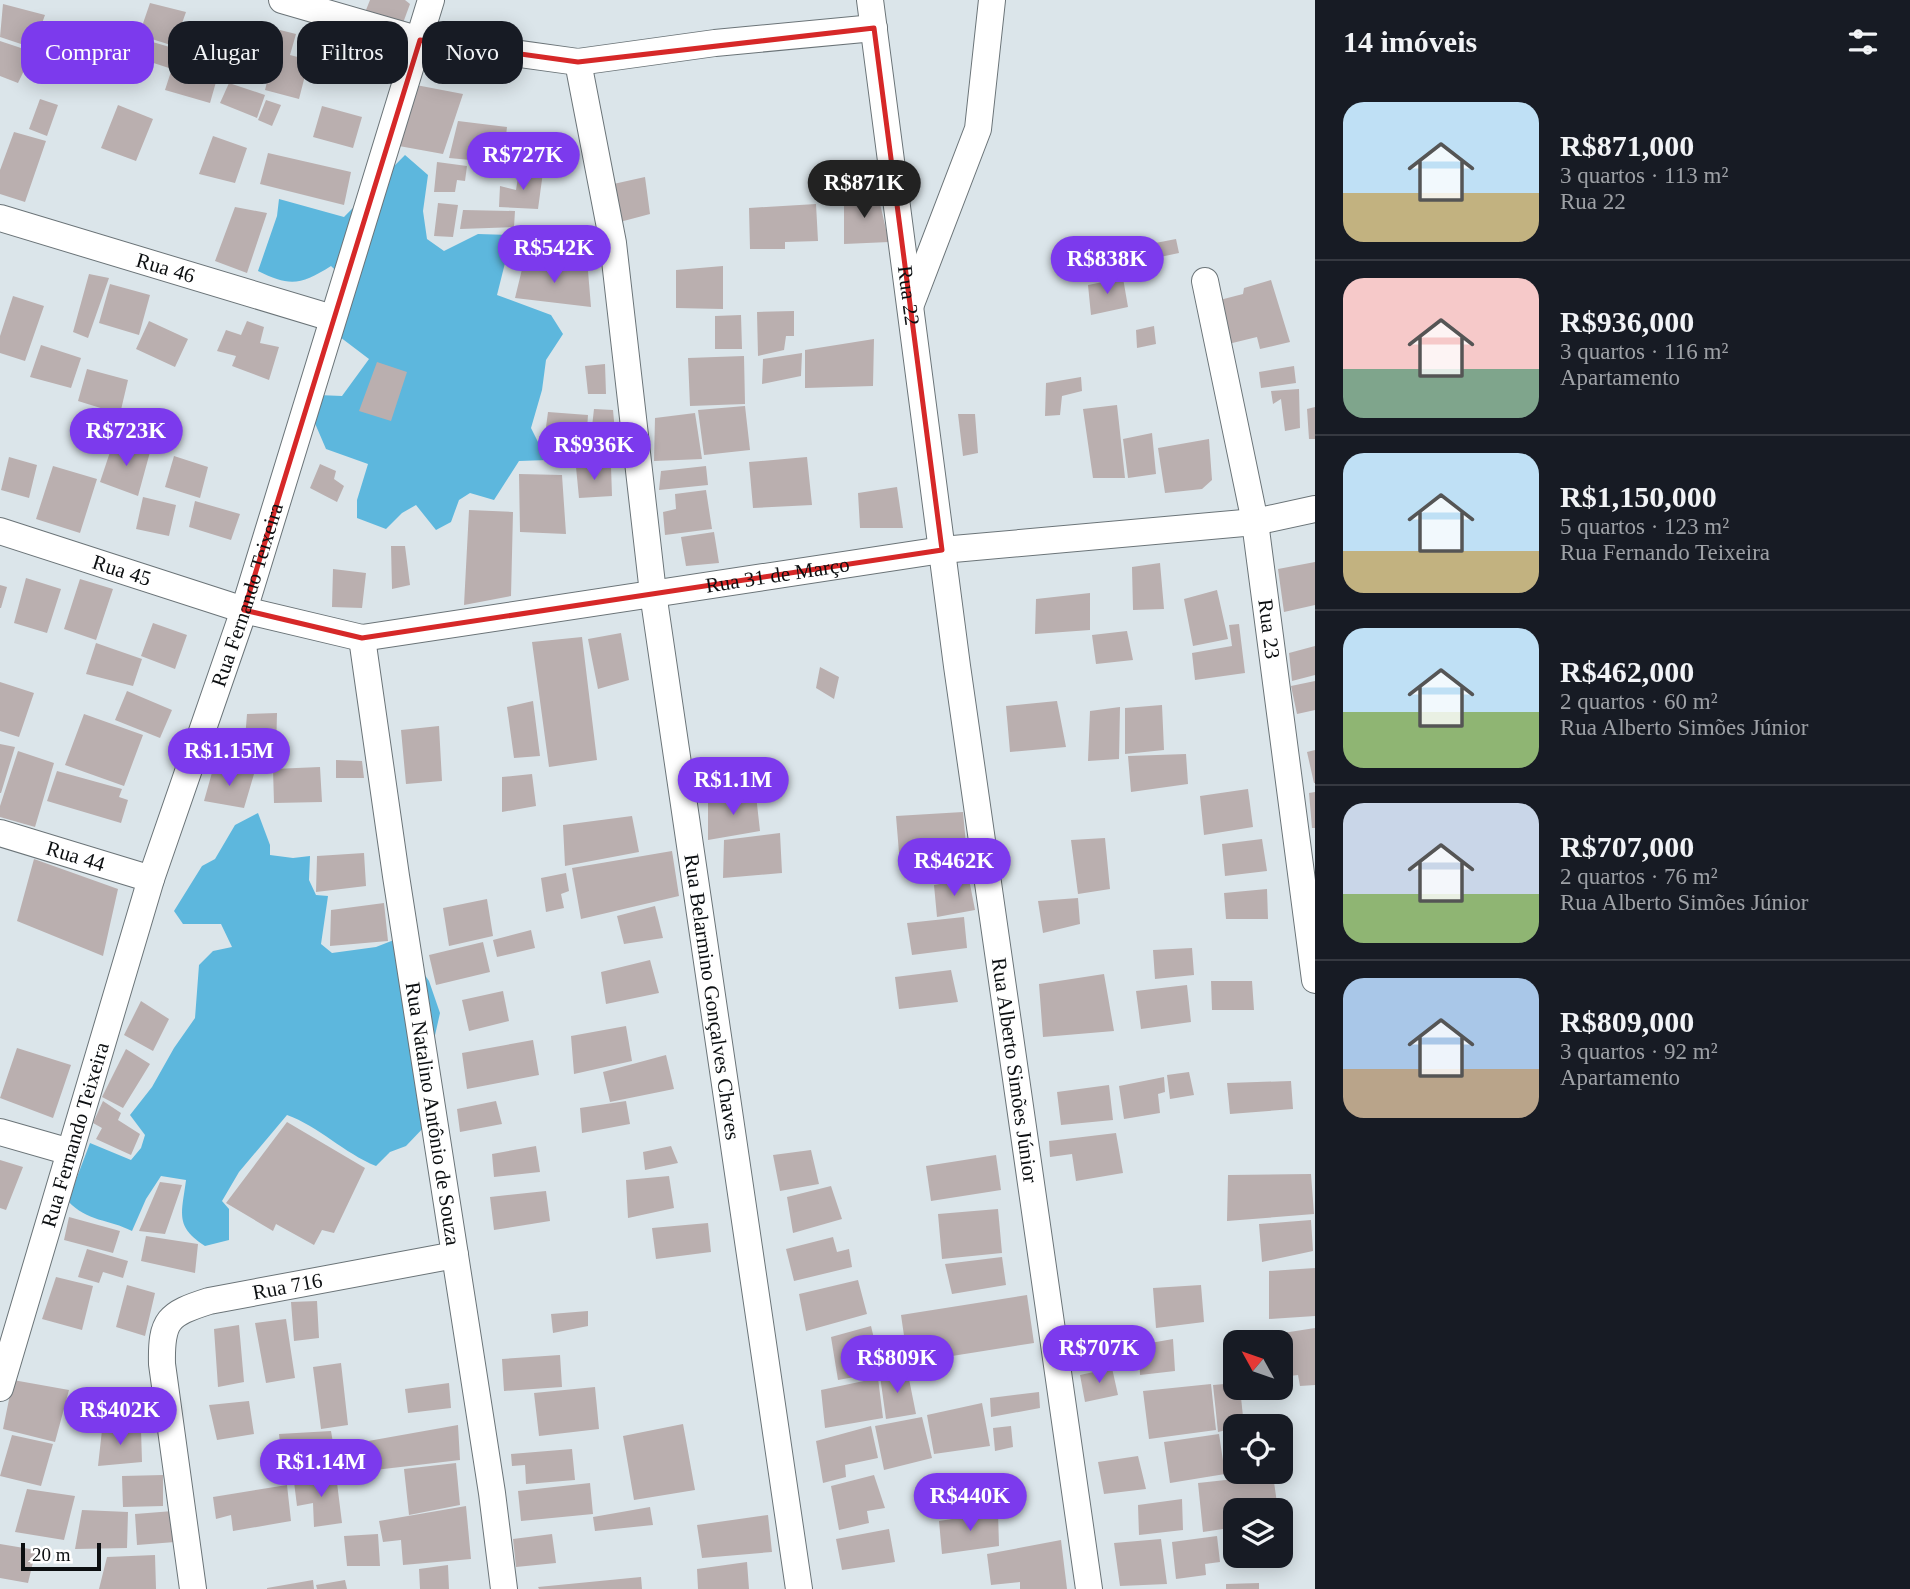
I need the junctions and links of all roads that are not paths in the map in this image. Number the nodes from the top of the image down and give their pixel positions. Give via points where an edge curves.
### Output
1 (282, 0) edge
2 (431, 0) edge
3 (870, 0) edge
4 (992, 0) edge
5 (874, 28) junction
6 (419, 40) junction
7 (578, 62) junction
8 (0, 219) edge
9 (1205, 281) dead end
10 (910, 306) junction
11 (332, 318) junction
12 (1315, 509) edge
13 (1255, 522) junction
14 (0, 531) edge
15 (942, 550) junction
16 (653, 593) junction
17 (244, 610) junction
18 (362, 638) junction
19 (0, 833) edge
20 (151, 879) junction
21 (1315, 980) edge
22 (0, 1132) edge
23 (70, 1152) junction
24 (455, 1255) junction
25 (0, 1388) edge
26 (193, 1589) edge
27 (503, 1589) edge
28 (799, 1589) edge
29 (1089, 1589) edge

1 - 6 street
2 - 6 street, Rua Fernando Teixeira
3 - 5 street, Rua 22
4 - 10 street via 978,129
5 - 7 street
5 - 10 street, Rua 22
6 - 7 street
6 - 11 street, Rua Fernando Teixeira
7 - 16 street, Rua Belarmino Gonçalves Chaves via 613,243
8 - 11 street, Rua 46
9 - 13 street, Rua 23
10 - 15 street, Rua 22
11 - 17 street, Rua Fernando Teixeira
12 - 13 street, Rua 31 de Março
13 - 15 street, Rua 31 de Março
13 - 21 street, Rua 23
14 - 17 street, Rua 45
15 - 16 street, Rua 31 de Março
15 - 29 street, Rua Alberto Simões Júnior
16 - 18 street, Rua 31 de Março
16 - 28 street, Rua Belarmino Gonçalves Chaves
17 - 18 street, Rua 31 de Março
17 - 20 street, Rua Fernando Teixeira
18 - 24 street, Rua Natalino Antônio de Souza
19 - 20 street, Rua 44
20 - 23 street, Rua Fernando Teixeira
22 - 23 street
23 - 25 street, Rua Fernando Teixeira
24 - 26 street, Rua 716 via 209,1301 183,1309 168,1320 161,1335 162,1364
24 - 27 street, Rua Natalino Antônio de Souza

